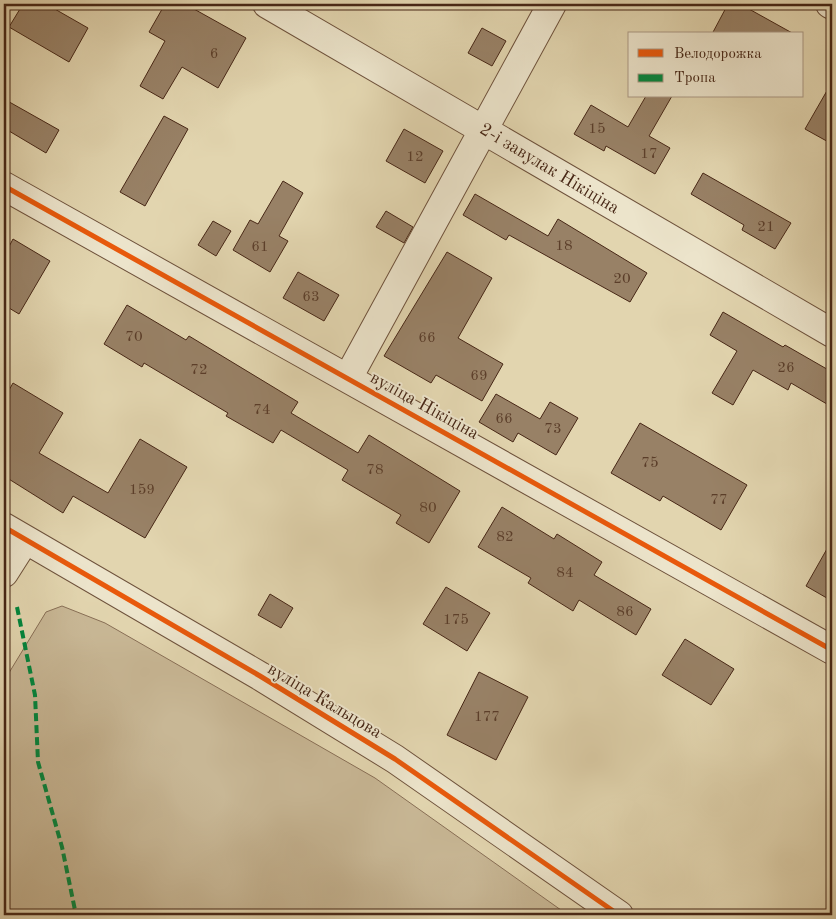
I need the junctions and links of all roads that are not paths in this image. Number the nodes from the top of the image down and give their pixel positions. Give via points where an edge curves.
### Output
1 (267, 4) edge
2 (552, 4) edge
3 (486, 129) junction
4 (4, 186) edge
5 (832, 333) edge
6 (348, 378) junction
7 (14, 534) edge
8 (4, 573) edge
9 (832, 650) edge
10 (619, 915) edge

1 - 3 street, 2-і завулак Нікіціна
2 - 3 street
3 - 5 street, 2-і завулак Нікіціна
3 - 6 street
4 - 6 street, вуліца Нікіціна
6 - 9 street, вуліца Нікіціна
7 - 8 street
7 - 10 street, вуліца Кальцова via 260,676 395,759

